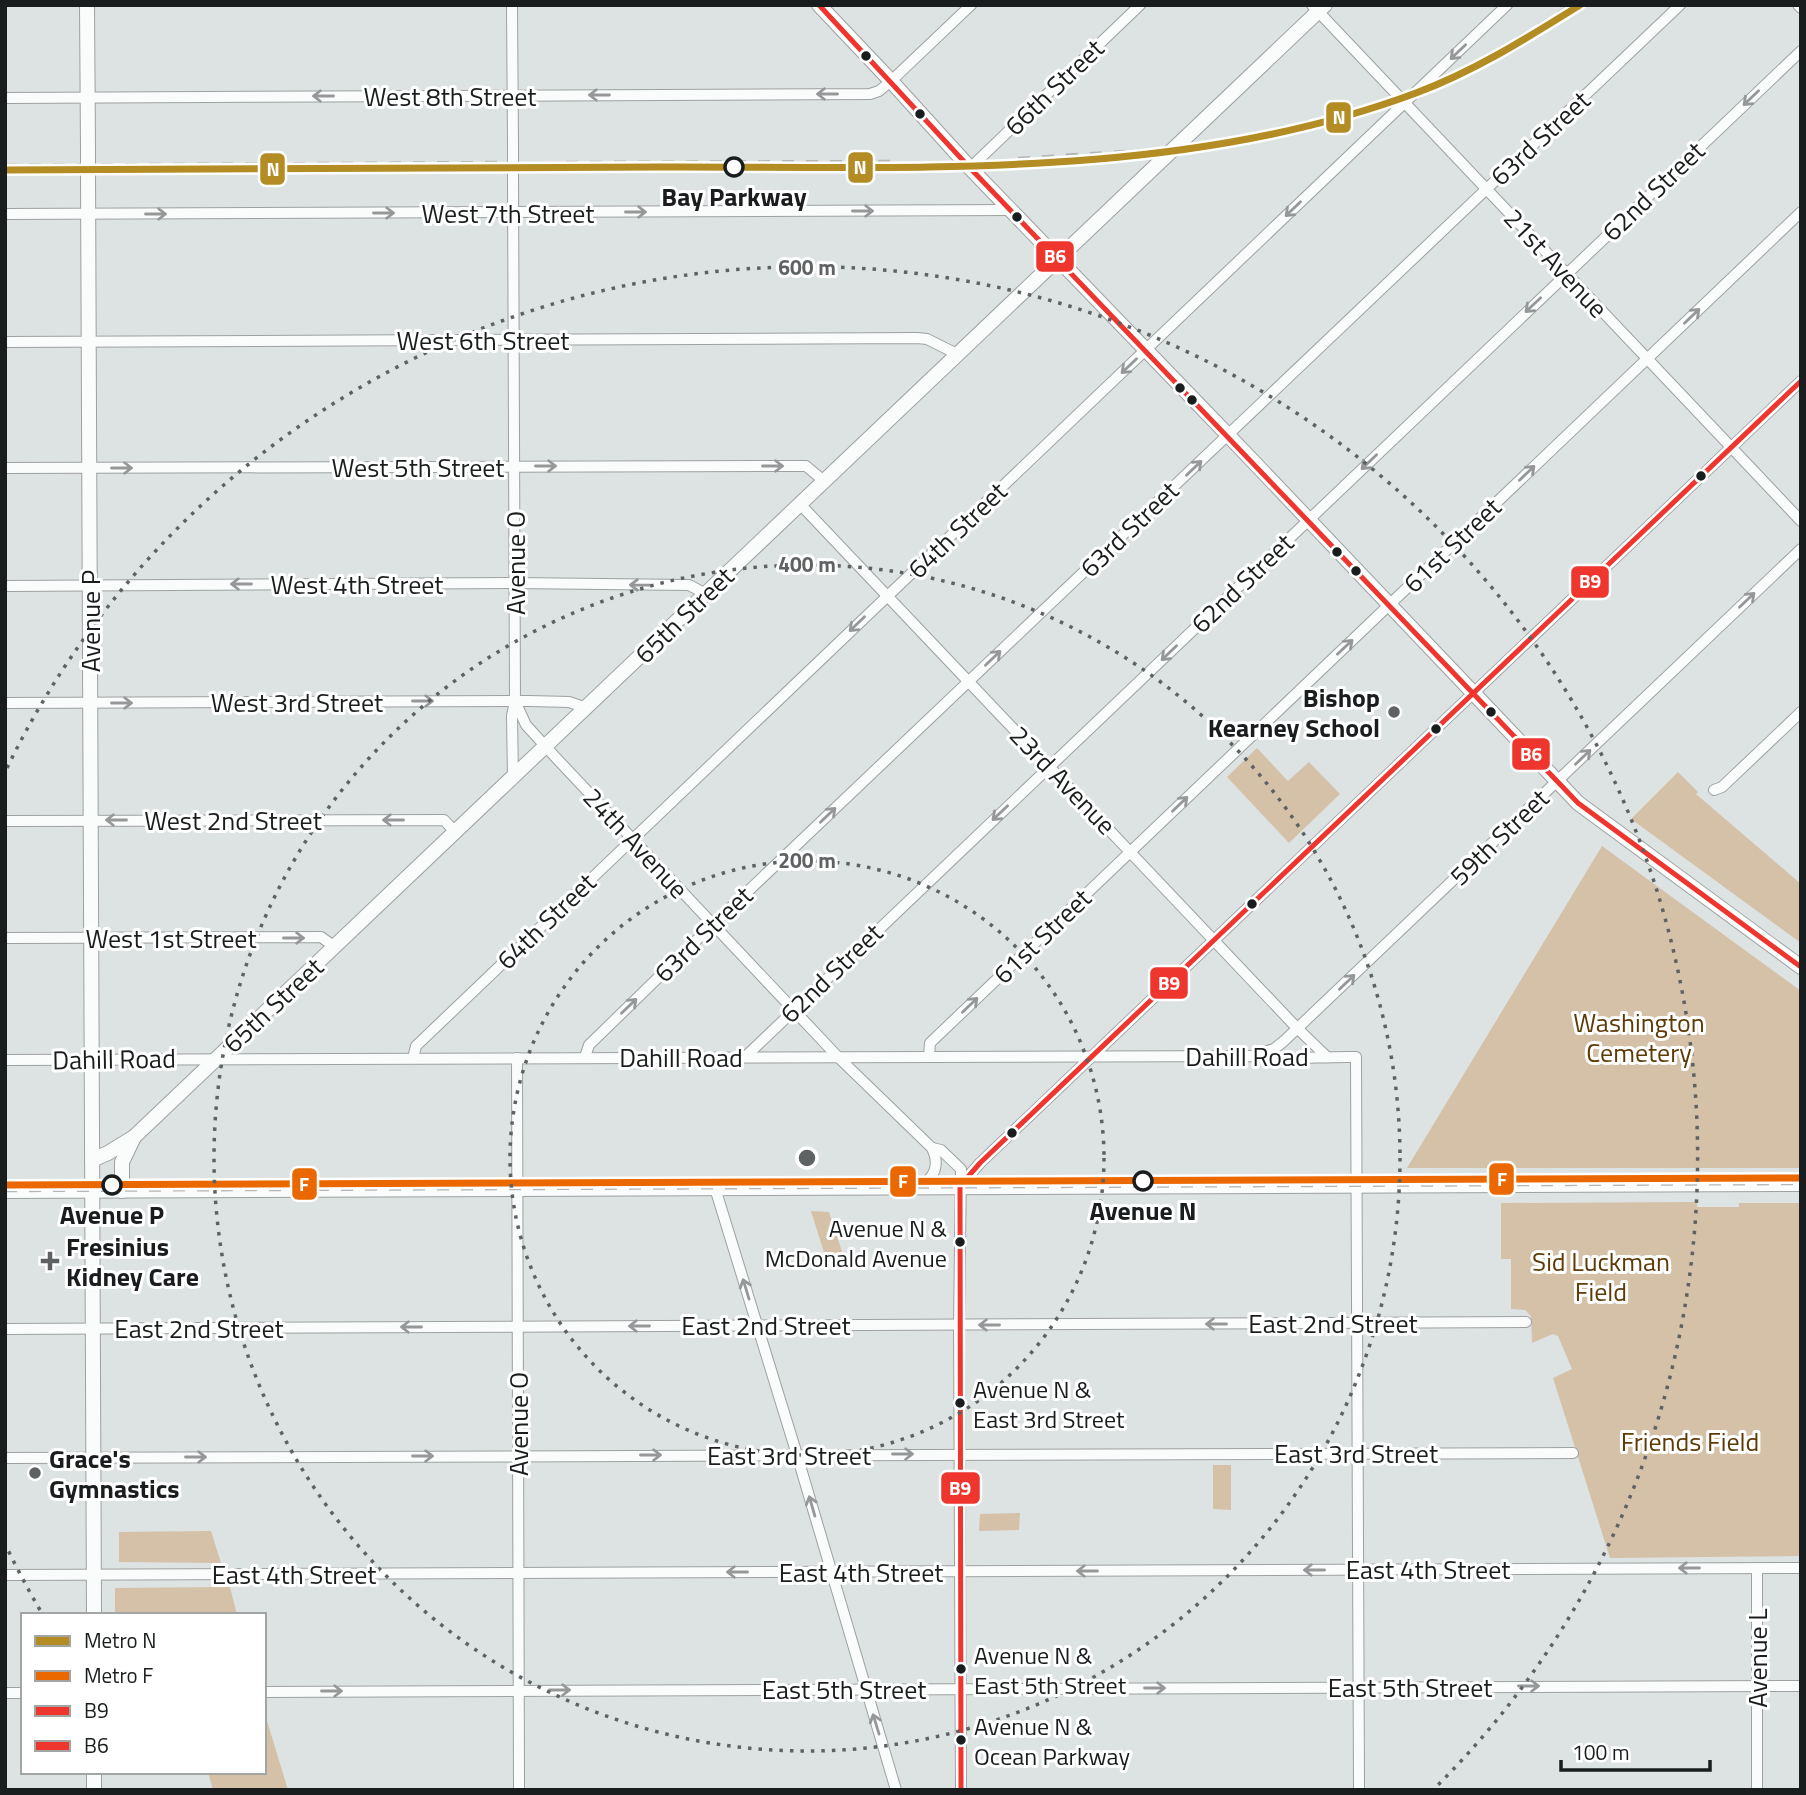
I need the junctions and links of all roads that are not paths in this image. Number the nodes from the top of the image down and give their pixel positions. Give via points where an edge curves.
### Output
1 (87, 5) edge
2 (512, 5) edge
3 (819, 5) edge
4 (971, 5) edge
5 (1140, 5) edge
6 (1507, 5) edge
7 (1680, 5) edge
8 (1318, 7) edge
9 (1801, 51) edge
10 (891, 81) junction
11 (513, 96) junction
12 (5, 97) edge
13 (88, 97) junction
14 (1404, 103) junction
15 (970, 168) junction
16 (1486, 189) junction
17 (1010, 210) junction
18 (1801, 212) edge
19 (514, 213) junction
20 (5, 214) edge
21 (88, 214) junction
22 (1058, 259) junction
23 (1566, 274) junction
24 (514, 339) junction
25 (89, 341) junction
26 (5, 342) edge
27 (1145, 350) junction
28 (957, 354) junction
29 (1647, 359) junction
30 (1801, 381) edge
31 (1228, 435) junction
32 (1731, 447) junction
33 (514, 466) junction
34 (5, 468) edge
35 (89, 468) junction
36 (824, 481) junction
37 (800, 504) junction
38 (1308, 520) junction
39 (1801, 521) edge
40 (1801, 550) edge
41 (514, 583) junction
42 (90, 585) junction
43 (5, 586) edge
44 (706, 594) junction
45 (887, 596) junction
46 (1390, 605) junction
47 (969, 681) junction
48 (1473, 693) junction
49 (515, 701) junction
50 (5, 703) edge
51 (90, 703) junction
52 (587, 708) junction
53 (1801, 712) edge
54 (546, 747) junction
55 (1050, 766) junction
56 (513, 777) junction
57 (1557, 782) junction
58 (1714, 790) dead end
59 (91, 820) junction
60 (5, 821) edge
61 (456, 833) junction
62 (632, 839) junction
63 (1131, 851) junction
64 (713, 924) junction
65 (5, 938) edge
66 (91, 938) junction
67 (1214, 940) junction
68 (335, 947) junction
69 (1801, 967) edge
70 (794, 1009) junction
71 (1297, 1028) junction
72 (838, 1056) junction
73 (929, 1056) junction
74 (1092, 1056) junction
75 (1251, 1056) junction
76 (1326, 1056) junction
77 (585, 1057) junction
78 (745, 1057) junction
79 (217, 1058) junction
80 (413, 1058) junction
81 (517, 1058) junction
82 (5, 1060) edge
83 (91, 1060) junction
84 (134, 1137) junction
85 (932, 1148) junction
86 (92, 1160) junction
87 (1801, 1184) edge
88 (1356, 1185) junction
89 (919, 1186) junction
90 (960, 1186) junction
91 (715, 1188) junction
92 (517, 1189) junction
93 (5, 1191) edge
94 (92, 1191) junction
95 (122, 1191) junction
96 (1527, 1322) dead end
97 (1358, 1323) junction
98 (757, 1325) junction
99 (959, 1325) junction
100 (517, 1326) junction
101 (93, 1328) junction
102 (5, 1329) edge
103 (1358, 1452) junction
104 (1573, 1453) dead end
105 (960, 1454) junction
106 (518, 1455) junction
107 (797, 1455) junction
108 (93, 1457) junction
109 (5, 1458) edge
110 (1801, 1568) edge
111 (1757, 1569) junction
112 (1359, 1570) junction
113 (831, 1572) junction
114 (960, 1572) junction
115 (518, 1573) junction
116 (93, 1574) junction
117 (5, 1575) edge
118 (94, 1613) edge
119 (1360, 1686) junction
120 (1757, 1686) junction
121 (1801, 1686) edge
122 (866, 1689) junction
123 (961, 1689) junction
124 (519, 1691) junction
125 (266, 1692) edge
126 (519, 1790) edge
127 (896, 1790) edge
128 (961, 1790) edge
129 (1359, 1790) edge
130 (1757, 1790) edge

1 - 13 main road, Avenue P
2 - 11 street, Avenue O
3 - 10 main road
4 - 10 street
5 - 15 street, 66th Street
6 -> 14 street, 64th Street
7 - 16 street, 63rd Street
8 - 14 street, 21st Avenue
8 - 22 main road, 65th Street
9 -> 23 street, 62nd Street
10 -> 11 street, West 8th Street via 870,93
10 - 15 main road
11 -> 13 street, West 8th Street
11 - 19 street, Avenue O, bridge
12 - 13 street, West 8th Street
13 - 21 main road, Avenue P, bridge
14 - 16 street, 21st Avenue
14 -> 27 street, 64th Street
15 - 17 main road
16 - 23 street, 21st Avenue
16 - 31 street, 63rd Street
19 -> 17 street, West 7th Street
17 - 22 main road
29 -> 18 street, 61st Street
21 -> 19 street, West 7th Street
19 - 24 street, Avenue O
20 - 21 street, West 7th Street
21 - 25 main road, Avenue P
22 - 27 main road
22 - 28 main road, 65th Street
23 - 29 street, 21st Avenue
23 -> 38 street, 62nd Street
24 - 25 street, West 6th Street
24 - 28 street, West 6th Street via 917,338
24 - 33 street, Avenue O
25 - 26 street, West 6th Street
25 - 35 main road, Avenue P
27 - 31 main road
27 -> 45 street, 64th Street
28 - 36 main road, 65th Street
29 - 32 street, 21st Avenue
46 -> 29 street, 61st Street
30 - 32 street
31 - 38 main road
47 -> 31 street, 63rd Street
32 - 39 street, 21st Avenue
32 - 48 street
35 -> 33 street, West 5th Street
33 -> 36 street, West 5th Street via 806,466
33 - 41 street, Avenue O
34 - 35 street, West 5th Street
35 - 42 main road, Avenue P
36 - 37 main road, 65th Street
37 - 44 main road, 65th Street
37 - 45 street, 23rd Avenue
38 - 46 main road
38 -> 55 street, 62nd Street
57 -> 40 street, 59th Street
41 -> 42 street, West 4th Street
44 -> 41 street, West 4th Street via 689,585
41 - 49 street, Avenue O
42 - 43 street, West 4th Street
42 - 51 main road, Avenue P
44 - 52 main road, 65th Street
45 - 47 street, 23rd Avenue
45 -> 62 street, 64th Street
46 - 48 main road
63 -> 46 street, 61st Street
47 - 55 street, 23rd Avenue
64 -> 47 street, 63rd Street
48 - 57 main road
48 - 67 street
51 -> 49 street, West 3rd Street
49 - 52 street, West 3rd Street via 569,702
49 - 54 street, Avenue O via 526,725
49 - 56 street, Avenue O
50 - 51 street, West 3rd Street
51 - 59 main road, Avenue P
52 - 54 main road, 65th Street
53 - 58 street
54 - 56 main road, 65th Street
54 - 62 street, 24th Avenue
55 - 63 street, 23rd Avenue
55 -> 70 street, 62nd Street
56 - 61 main road, 65th Street
57 - 69 main road via 1584,808
71 -> 57 street, 59th Street
59 - 60 street, West 2nd Street
61 -> 59 street, West 2nd Street via 444,820
59 - 66 main road, Avenue P
61 - 68 main road, 65th Street
62 - 64 street, 24th Avenue
62 - 80 street, 64th Street via 416,1046
63 - 67 street, 23rd Avenue
73 -> 63 street, 61st Street via 930,1043
64 - 70 street, 24th Avenue
77 -> 64 street, 63rd Street via 589,1045
65 - 66 street, West 1st Street
66 -> 68 street, West 1st Street via 321,937
66 - 83 main road, Avenue P
67 - 71 street, 23rd Avenue
67 - 74 street
68 - 79 main road, 65th Street
70 - 72 street, 24th Avenue
70 - 78 street, 62nd Street
71 - 75 street, 59th Street via 1274,1049
71 - 76 street, 23rd Avenue
72 - 73 street, Dahill Road
72 - 78 street, Dahill Road
72 - 85 street, 24th Avenue
73 - 74 street, Dahill Road
74 - 75 street, Dahill Road
74 - 90 street
75 - 76 street, Dahill Road
76 - 88 street, Dahill Road via 1356,1057
77 - 78 street, Dahill Road
77 - 81 street, Dahill Road
79 - 80 street, Dahill Road
79 - 83 street, Dahill Road
79 - 84 main road, 65th Street
80 - 81 street, Dahill Road
81 - 92 street, Avenue O
82 - 83 street, Dahill Road
83 - 86 main road, Avenue P
84 - 86 main road, 65th Street
84 - 95 main road, 65th Street via 122,1163
85 - 89 street via 935,1171
85 - 90 street, 24th Avenue via 941,1150 961,1169
86 - 94 main road, Avenue P
87 - 88 main road
88 - 90 main road
88 - 97 street
89 - 90 main road
89 - 91 main road
90 - 99 street
91 - 92 main road
98 -> 91 street
92 - 95 main road
92 - 100 street, Avenue O
93 - 94 main road
94 - 95 main road
94 - 101 main road, Avenue P
96 - 97 street, East 2nd Street
97 -> 99 street, East 2nd Street
97 - 103 street
98 - 99 street, East 2nd Street
98 -> 100 street, East 2nd Street
98 - 107 street
99 - 105 street
100 -> 101 street, East 2nd Street
100 - 106 street, Avenue O
101 - 102 street, East 2nd Street
101 - 108 main road, Avenue P
103 - 104 street, East 3rd Street
103 - 105 street, East 3rd Street
103 - 112 street
107 -> 105 street, East 3rd Street
105 - 114 street
106 -> 107 street, East 3rd Street
108 -> 106 street, East 3rd Street
106 - 115 street, Avenue O
113 -> 107 street
108 - 109 street, East 3rd Street
108 - 116 main road, Avenue P
110 - 111 street, East 4th Street
111 -> 112 street, East 4th Street
111 - 120 street, Avenue L
112 -> 114 street, East 4th Street
112 - 119 street
113 - 114 street, East 4th Street
113 -> 115 street, East 4th Street
113 - 122 street
114 - 123 street
115 - 116 street, East 4th Street
115 - 124 street, Avenue O
116 - 117 street, East 4th Street
116 - 118 main road, Avenue P
119 -> 120 street, East 5th Street
123 -> 119 street, East 5th Street
119 - 129 street
120 - 121 street, East 5th Street
120 - 130 street, Avenue L
122 - 123 street, East 5th Street
124 -> 122 street, East 5th Street
127 -> 122 street
123 - 128 street
125 -> 124 street, East 5th Street
124 - 126 street, Avenue O

